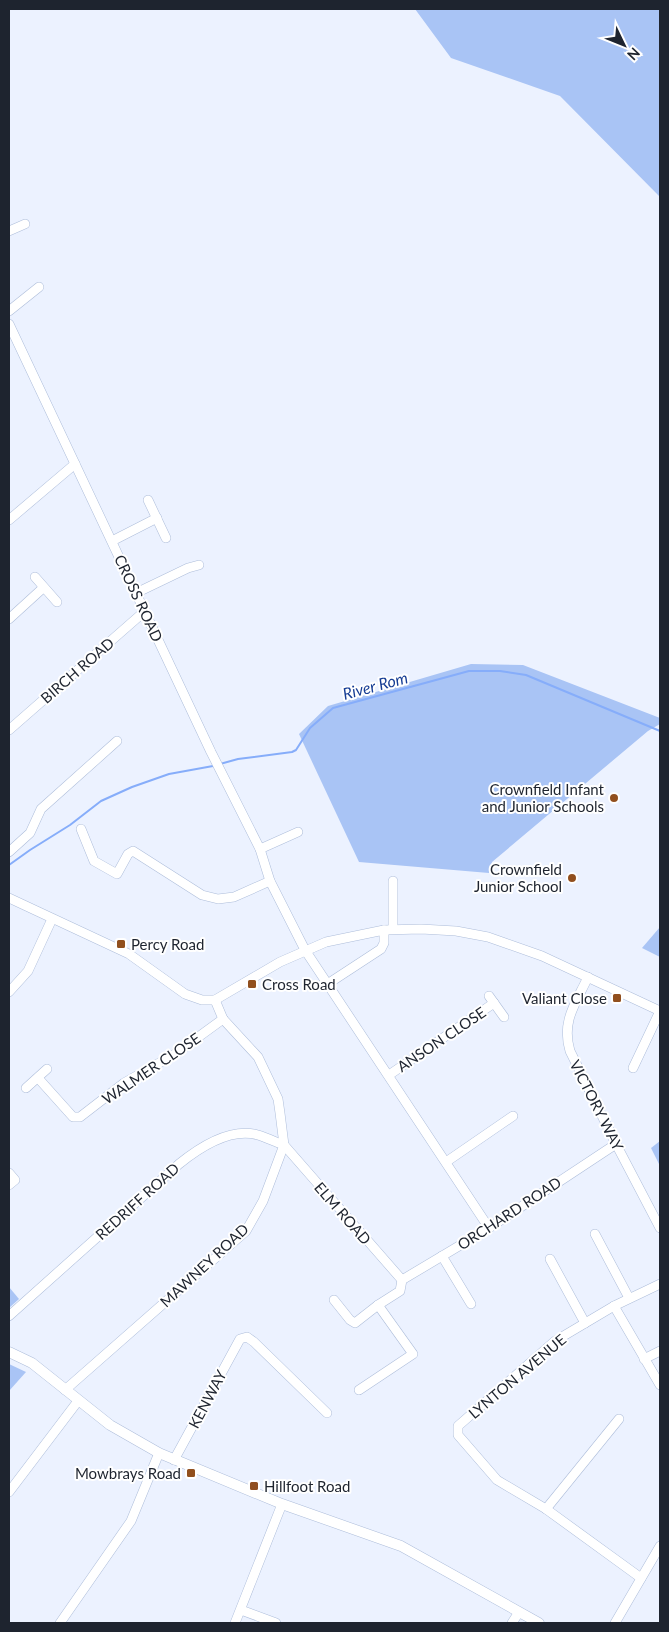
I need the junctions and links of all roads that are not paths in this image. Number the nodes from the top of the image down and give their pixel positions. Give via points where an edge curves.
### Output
1 (25, 224) dead end
2 (9, 231) edge
3 (39, 286) dead end
4 (9, 311) edge
5 (9, 324) edge
6 (75, 464) junction
7 (148, 500) dead end
8 (157, 518) junction
9 (9, 520) edge
10 (166, 538) dead end
11 (112, 541) junction
12 (199, 565) dead end
13 (35, 577) dead end
14 (43, 588) junction
15 (136, 593) junction
16 (57, 602) dead end
17 (144, 610) junction
18 (9, 619) edge
19 (9, 730) edge
20 (117, 741) dead end
21 (81, 830) dead end
22 (298, 832) dead end
23 (260, 849) junction
24 (9, 852) edge
25 (270, 881) junction
26 (393, 881) dead end
27 (9, 898) edge
28 (52, 919) junction
29 (388, 929) junction
30 (304, 950) junction
31 (588, 977) junction
32 (326, 985) junction
33 (9, 992) edge
34 (215, 1000) junction
35 (660, 1011) edge
36 (504, 1017) dead end
37 (222, 1019) junction
38 (633, 1068) dead end
39 (47, 1069) dead end
40 (389, 1075) junction
41 (38, 1078) junction
42 (26, 1088) dead end
43 (513, 1116) dead end
44 (616, 1144) junction
45 (284, 1145) junction
46 (446, 1162) junction
47 (489, 1228) junction
48 (660, 1228) edge
49 (595, 1234) dead end
50 (442, 1256) junction
51 (550, 1259) dead end
52 (402, 1280) junction
53 (660, 1284) edge
54 (629, 1298) junction
55 (334, 1300) dead end
56 (471, 1304) dead end
57 (378, 1305) junction
58 (614, 1306) junction
59 (9, 1316) edge
60 (585, 1323) junction
61 (660, 1351) edge
62 (9, 1352) edge
63 (644, 1359) junction
64 (660, 1385) edge
65 (65, 1390) junction
66 (359, 1390) dead end
67 (78, 1401) junction
68 (327, 1413) dead end
69 (619, 1419) dead end
70 (159, 1453) junction
71 (174, 1460) junction
72 (9, 1492) edge
73 (282, 1504) junction
74 (546, 1509) junction
75 (660, 1546) edge
76 (641, 1578) junction
77 (241, 1610) junction
78 (519, 1612) junction
79 (60, 1623) edge
80 (235, 1623) edge
81 (276, 1623) edge
82 (512, 1623) edge
83 (539, 1623) edge
84 (615, 1623) edge

1 - 2 street
3 - 4 street
5 - 6 street, CROSS ROAD
6 - 9 street
6 - 11 street, CROSS ROAD
7 - 8 street
8 - 10 street
8 - 11 street
11 - 15 street, CROSS ROAD
12 - 15 street
13 - 14 street
14 - 16 street
14 - 18 street
15 - 17 street, CROSS ROAD
17 - 19 street, BIRCH ROAD
17 - 23 street, CROSS ROAD
20 - 24 street via 41,809 30,833
21 - 25 street via 94,861 117,874 133,851 202,895 218,899 234,897
22 - 23 street
23 - 25 street, CROSS ROAD
25 - 30 street, CROSS ROAD
26 - 29 street
27 - 28 street
28 - 33 street via 28,971
28 - 34 street via 129,954 184,994
29 - 30 street
29 - 31 street via 456,931 488,937
29 - 32 street via 381,949
30 - 32 street, CROSS ROAD
30 - 34 street
31 - 35 street
31 - 44 street, VICTORY WAY via 570,1015 567,1041
32 - 40 street, CROSS ROAD
34 - 37 street, MAWNEY ROAD
35 - 38 street
36 - 40 street, ANSON CLOSE via 491,1000
37 - 41 street, WALMER CLOSE via 175,1054 124,1083 80,1118 73,1117
37 - 45 street, MAWNEY ROAD via 258,1057 278,1099
39 - 41 street
40 - 46 street, CROSS ROAD
41 - 42 street
43 - 46 street
44 - 47 street, ORCHARD ROAD
44 - 48 street, VICTORY WAY
45 - 52 street, ELM ROAD
45 - 59 street, REDRIFF ROAD via 257,1134 238,1134 218,1139 195,1151
45 - 65 street, MAWNEY ROAD via 263,1201 246,1231
46 - 47 street, CROSS ROAD
47 - 50 street, ORCHARD ROAD
49 - 54 street
50 - 52 street, ORCHARD ROAD
50 - 56 street
51 - 60 street
52 - 57 street via 400,1292
53 - 54 street, LYNTON AVENUE
54 - 58 street, LYNTON AVENUE
55 - 57 street via 355,1323
57 - 66 street via 413,1354
58 - 60 street, LYNTON AVENUE
58 - 63 street
60 - 74 street, LYNTON AVENUE via 555,1341 456,1429 498,1480
61 - 63 street
62 - 65 main road via 32,1363
63 - 64 street
65 - 67 main road
67 - 70 main road via 110,1425
67 - 72 street
68 - 71 street, KENWAY via 254,1342 247,1337 240,1339
69 - 74 street
70 - 71 main road
70 - 79 street via 131,1521
71 - 73 main road
73 - 77 street
73 - 78 main road via 401,1546
74 - 76 street, LYNTON AVENUE
75 - 76 street
76 - 84 street
77 - 80 street
77 - 81 street
78 - 82 street
78 - 83 main road

